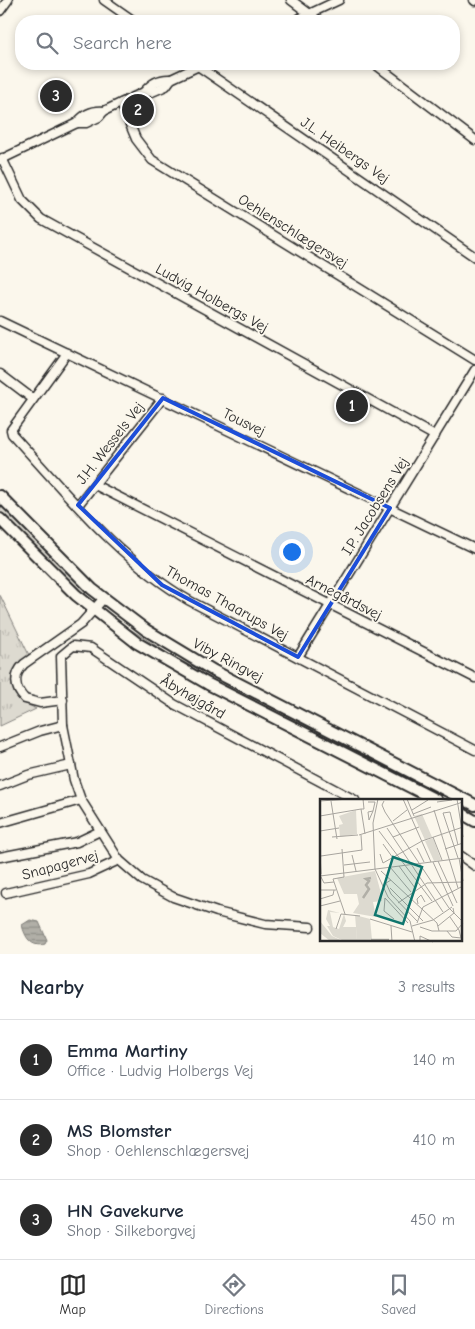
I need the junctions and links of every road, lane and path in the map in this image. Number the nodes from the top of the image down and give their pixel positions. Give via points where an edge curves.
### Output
1 (8, 0) edge
2 (104, 0) edge
3 (291, 0) edge
4 (339, 0) edge
5 (0, 11) edge
6 (309, 14) joint
7 (125, 15) edge
8 (187, 70) edge
9 (208, 70) edge
10 (383, 70) edge
11 (121, 103) junction
12 (475, 140) edge
13 (1, 159) edge
14 (475, 257) edge
15 (0, 321) edge
16 (67, 353) junction
17 (475, 360) edge
18 (475, 370) edge
19 (0, 374) edge
20 (164, 398) junction
21 (33, 399) junction
22 (435, 436) junction
23 (96, 485) junction
24 (0, 496) edge
25 (78, 506) junction
26 (390, 508) junction
27 (0, 519) edge
28 (475, 548) edge
29 (104, 598) junction
30 (330, 606) junction
31 (94, 610) junction
32 (298, 657) junction
33 (475, 678) edge
34 (63, 700) junction
35 (63, 725) junction
36 (0, 747) edge
37 (475, 750) edge
38 (71, 765) junction
39 (0, 786) edge
40 (353, 799) edge
41 (434, 799) edge
42 (81, 800) junction
43 (475, 805) edge
44 (462, 814) edge
45 (475, 820) edge
46 (0, 823) edge
47 (100, 832) junction
48 (0, 857) edge
49 (462, 857) edge
50 (119, 860) junction
51 (475, 866) edge
52 (6, 893) dead end
53 (310, 927) dead end

1 - 5 street
2 - 7 street
3 - 6 street
4 - 6 street
8 - 11 street via 170,79 162,78 144,92
9 - 14 street, J.L. Heibergs Vej
10 - 12 street
11 - 13 street via 99,117 77,123
11 - 17 street, Oehlenschlægersvej via 136,139 152,160
13 - 22 street, Ludvig Holbergs Vej via 22,200 41,219
15 - 16 street, Tousvej
16 - 20 street, Tousvej
16 - 21 street, Thomas Thaarups Vej
18 - 22 street, I.P. Jacobsens Vej
19 - 21 street
20 - 23 street, J.H. Wessels Vej
20 - 26 street, Tousvej
21 - 25 street, Thomas Thaarups Vej via 13,424 11,432
22 - 26 street, I.P. Jacobsens Vej
23 - 25 street, J.H. Wessels Vej
23 - 30 street, Arnegårdsvej
24 - 29 main road, Viby Ringvej
25 - 32 street, Thomas Thaarups Vej via 128,557 162,585
26 - 28 street, Tousvej
26 - 30 street, I.P. Jacobsens Vej
27 - 31 main road, Viby Ringvej
29 - 31 street
29 - 43 main road, Viby Ringvej via 146,630 196,661
30 - 32 street, I.P. Jacobsens Vej
30 - 33 street, Arnegårdsvej
31 - 34 street via 81,624 24,664 17,673 16,684 25,698 40,703
31 - 41 main road, Viby Ringvej via 137,643 189,674
32 - 37 street, Thomas Thaarups Vej
34 - 35 street, Åbyhøjgård
34 - 40 street, Åbyhøjgård via 61,656 73,646 91,648 174,704
35 - 36 street
35 - 38 street, Åbyhøjgård
38 - 39 street via 28,775
38 - 42 street, Åbyhøjgård
42 - 46 street
42 - 47 street, Åbyhøjgård
44 - 45 main road
47 - 48 street, Snapagervej via 77,842
47 - 50 street, Åbyhøjgård
49 - 51 street
50 - 52 street, Snapagervej via 89,874
50 - 53 street, Åbyhøjgård via 142,880 173,897 265,924

